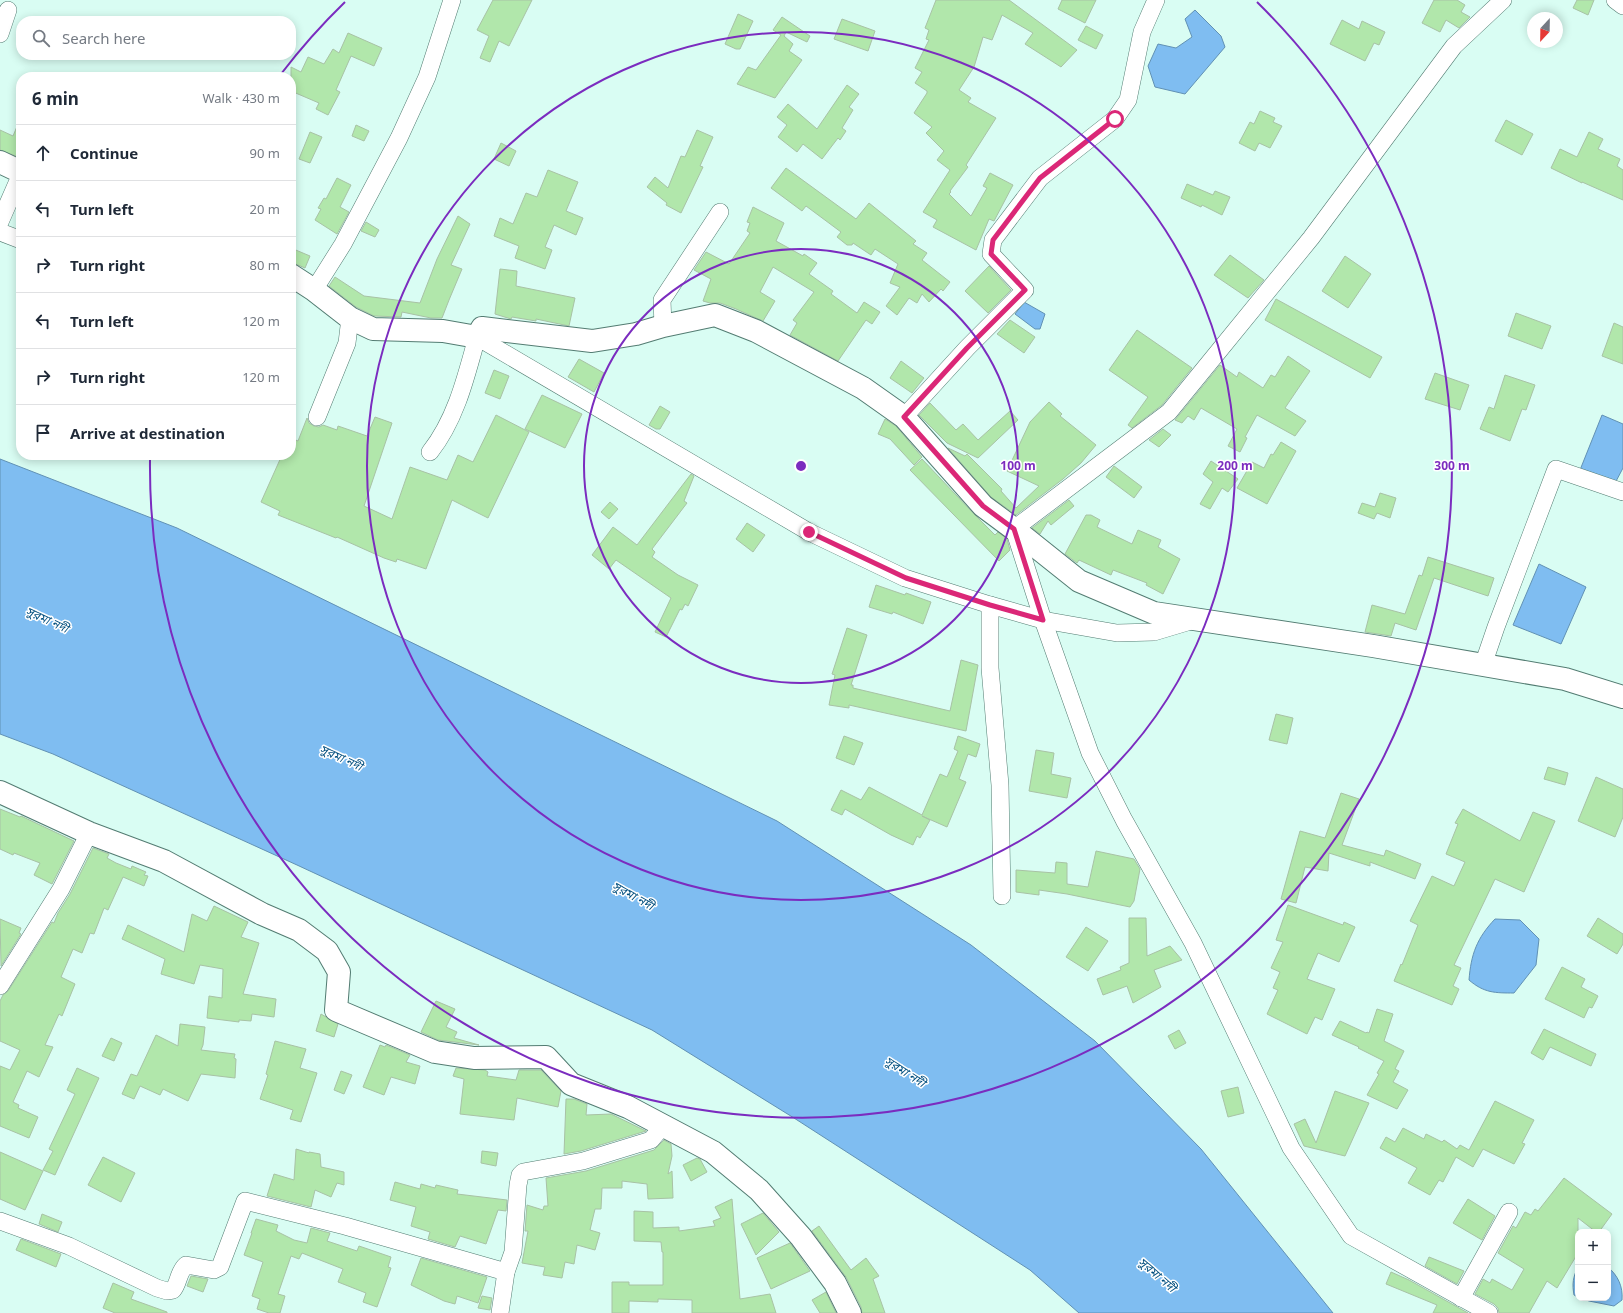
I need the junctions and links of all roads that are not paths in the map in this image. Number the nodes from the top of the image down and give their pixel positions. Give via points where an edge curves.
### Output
1 (452, 0) edge
2 (1156, 0) edge
3 (1503, 0) edge
4 (1615, 0) edge
5 (1623, 6) edge
6 (8, 10) dead end
7 (0, 34) edge
8 (0, 162) edge
9 (16, 170) edge
10 (16, 185) edge
11 (720, 212) dead end
12 (0, 222) edge
13 (0, 232) edge
14 (16, 238) edge
15 (296, 278) edge
16 (314, 290) junction
17 (350, 318) junction
18 (663, 326) junction
19 (477, 338) junction
20 (317, 417) dead end
21 (904, 417) junction
22 (430, 452) dead end
23 (1623, 492) edge
24 (1014, 529) junction
25 (990, 605) junction
26 (1043, 620) junction
27 (1195, 620) junction
28 (1483, 665) junction
29 (1623, 697) edge
30 (0, 792) edge
31 (90, 833) junction
32 (1002, 896) dead end
33 (0, 986) edge
34 (662, 1127) junction
35 (1509, 1212) dead end
36 (0, 1221) edge
37 (506, 1272) junction
38 (1461, 1298) junction
39 (500, 1313) edge
40 (850, 1313) edge
41 (1489, 1313) edge

1 - 16 street via 428,77 402,132 344,244
2 - 21 street via 1142,32 1128,100 1115,119 1040,178 993,240 991,254 1025,290
3 - 24 street via 1454,46 1312,238 1169,412
4 - 5 street
6 - 7 street
8 - 9 street
10 - 12 street
11 - 18 street via 662,300
13 - 14 street
15 - 16 street
16 - 17 street
17 - 19 street via 373,329 443,331
17 - 20 street via 347,343
18 - 19 street via 636,334 592,341 482,328
18 - 21 street via 714,315 756,331 863,388
19 - 22 street via 458,401 439,441
19 - 25 street via 809,532 906,578
21 - 24 street via 983,506
23 - 28 street via 1556,469
24 - 26 street
24 - 27 street via 1079,580 1154,613
25 - 26 street
25 - 32 street via 990,668 1000,785
26 - 27 street via 1117,633 1154,632
26 - 38 street via 1090,753 1124,820 1193,943 1291,1148 1351,1236
27 - 28 street
28 - 29 street via 1566,679
30 - 31 street
31 - 33 street via 61,889
31 - 34 street via 164,862 262,914 299,930 328,951 339,972 336,1010 435,1052 474,1058 546,1057 571,1084 628,1107
34 - 37 street via 651,1140 583,1161 523,1172 518,1185 513,1252
34 - 40 street via 713,1152 759,1190 801,1237 831,1278
35 - 38 street
36 - 37 street via 69,1246 167,1291 173,1290 176,1286 182,1268 186,1265 214,1270 220,1267 245,1201 345,1226
37 - 39 street
38 - 41 street

